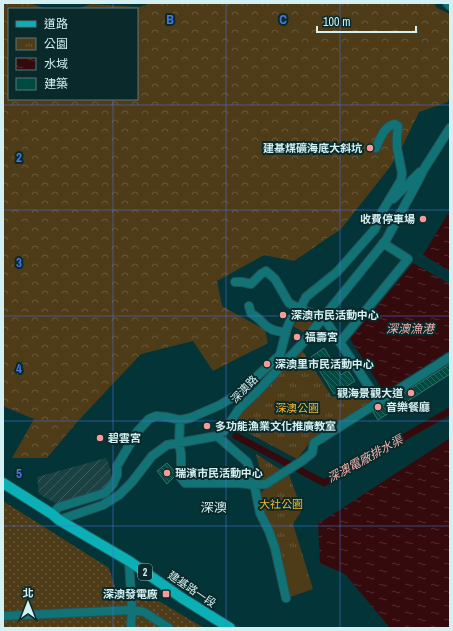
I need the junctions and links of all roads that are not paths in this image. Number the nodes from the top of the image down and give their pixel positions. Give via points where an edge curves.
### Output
1 (447, 3) edge
2 (450, 6) edge
3 (449, 132) edge
4 (376, 148) dead end
5 (424, 169) junction
6 (386, 207) junction
7 (383, 243) junction
8 (235, 282) dead end
9 (249, 306) dead end
10 (300, 309) junction
11 (324, 318) junction
12 (286, 333) junction
13 (340, 342) junction
14 (450, 357) edge
15 (379, 402) junction
16 (180, 420) junction
17 (217, 436) junction
18 (179, 443) junction
19 (117, 474) junction
20 (132, 482) junction
21 (3, 483) edge
22 (254, 485) junction
23 (55, 517) junction
24 (129, 561) junction
25 (286, 598) dead end
26 (132, 610) junction
27 (3, 616) edge
28 (132, 628) edge
29 (169, 628) edge
30 (230, 628) edge

1 - 2 street
3 - 5 street, 深澳路
4 - 6 street via 383,132 390,125 398,126 397,148 401,180
5 - 6 street
5 - 7 street, 深澳路
6 - 10 street via 375,229 363,244 338,272 306,297
7 - 11 street, 深澳路
7 - 13 street via 408,260
8 - 10 street via 251,284 266,271 276,279 289,303
9 - 12 street via 251,314 266,326
10 - 11 street
10 - 12 street via 291,319
11 - 13 street
11 - 17 street, 深澳路
12 - 16 street via 280,355 238,394 220,405
13 - 15 street
14 - 15 street
15 - 22 street via 314,443 312,453 280,476 266,484
16 - 18 street
16 - 19 street via 156,416 150,419 137,432 117,466
17 - 18 street
17 - 22 street via 247,462
18 - 20 street via 167,445 152,456
18 - 22 street via 181,478 185,483
19 - 20 street
19 - 23 street via 105,493 59,507
20 - 23 street via 119,495 103,505
21 - 23 main road, 2
22 - 25 street via 260,513 275,548
23 - 24 main road, 建基路一段 / 2
24 - 26 street
24 - 30 main road, 建基路一段 / 2
26 - 27 street
26 - 28 street
26 - 29 street via 144,612

